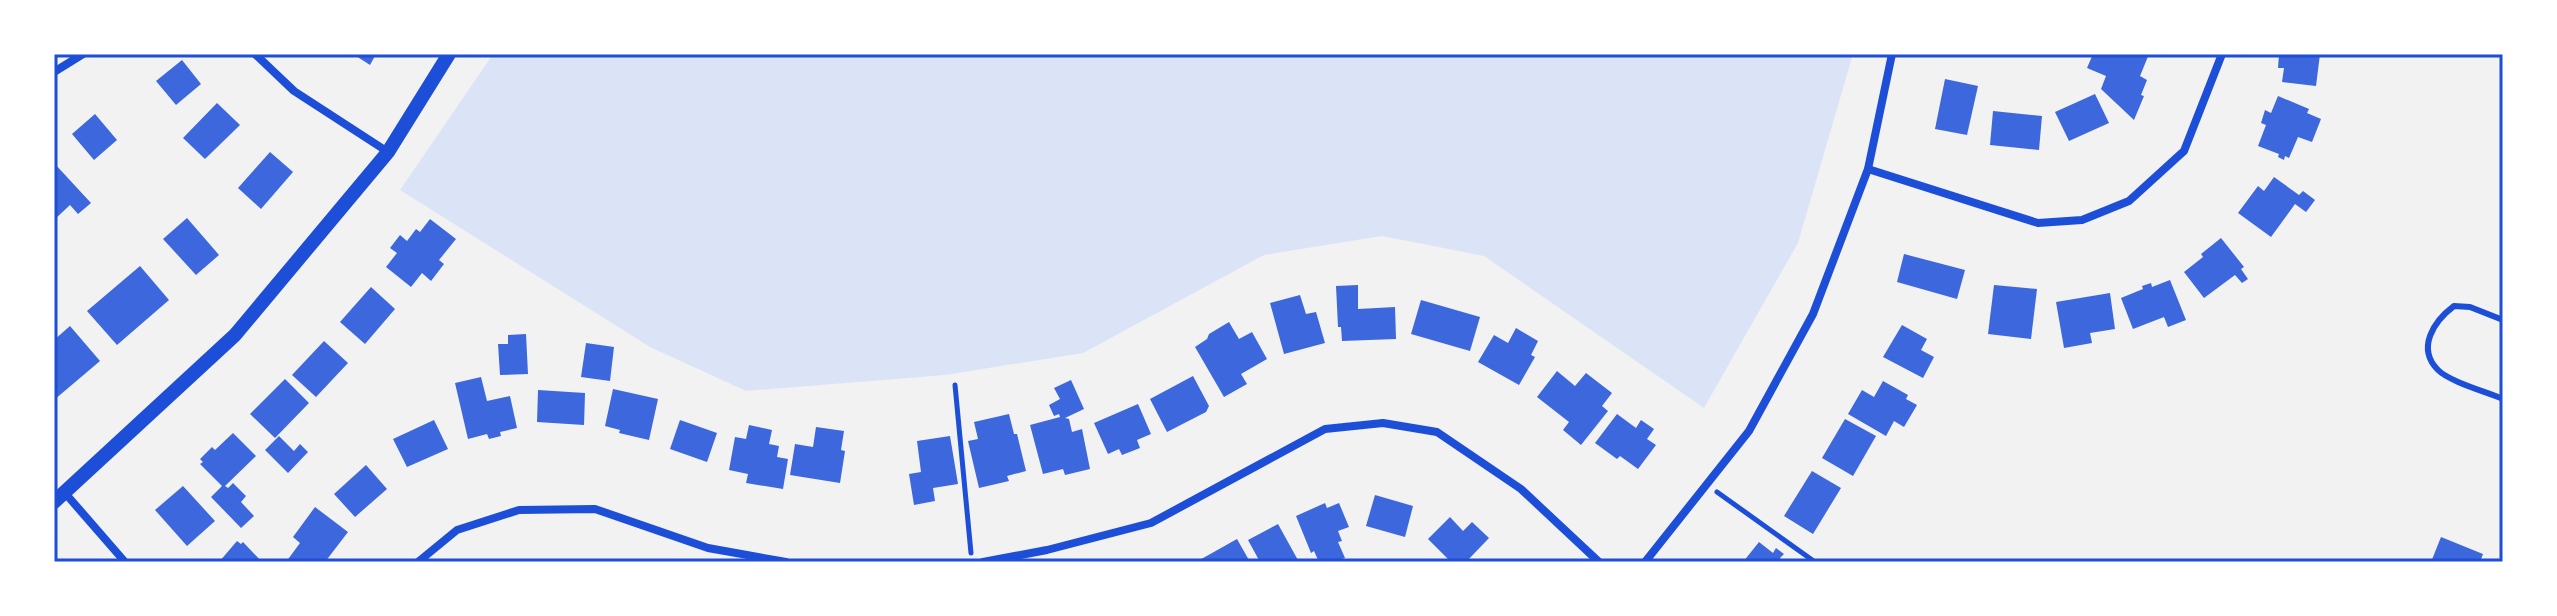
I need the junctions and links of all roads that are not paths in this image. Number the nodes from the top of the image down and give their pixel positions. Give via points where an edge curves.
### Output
1 (83, 54) edge
2 (255, 54) edge
3 (449, 54) edge
4 (1892, 54) edge
5 (2222, 54) edge
6 (54, 72) edge
7 (388, 152) junction
8 (1868, 169) junction
9 (2503, 320) edge
10 (2503, 399) edge
11 (59, 497) edge
12 (125, 562) edge
13 (418, 562) edge
14 (786, 562) edge
15 (983, 562) edge
16 (1599, 562) edge
17 (1645, 562) edge

1 - 6 street
2 - 7 street via 294,91
3 - 7 street
4 - 8 street
5 - 8 street via 2184,151 2129,201 2082,220 2038,223
7 - 11 street via 235,335
8 - 17 street via 1813,314 1749,431
9 - 10 lane via 2454,306 2436,320 2428,338 2429,357 2440,372
11 - 12 street
13 - 14 street via 457,530 519,510 595,509 708,548
15 - 16 street via 1151,523 1325,429 1383,423 1437,432 1521,489

